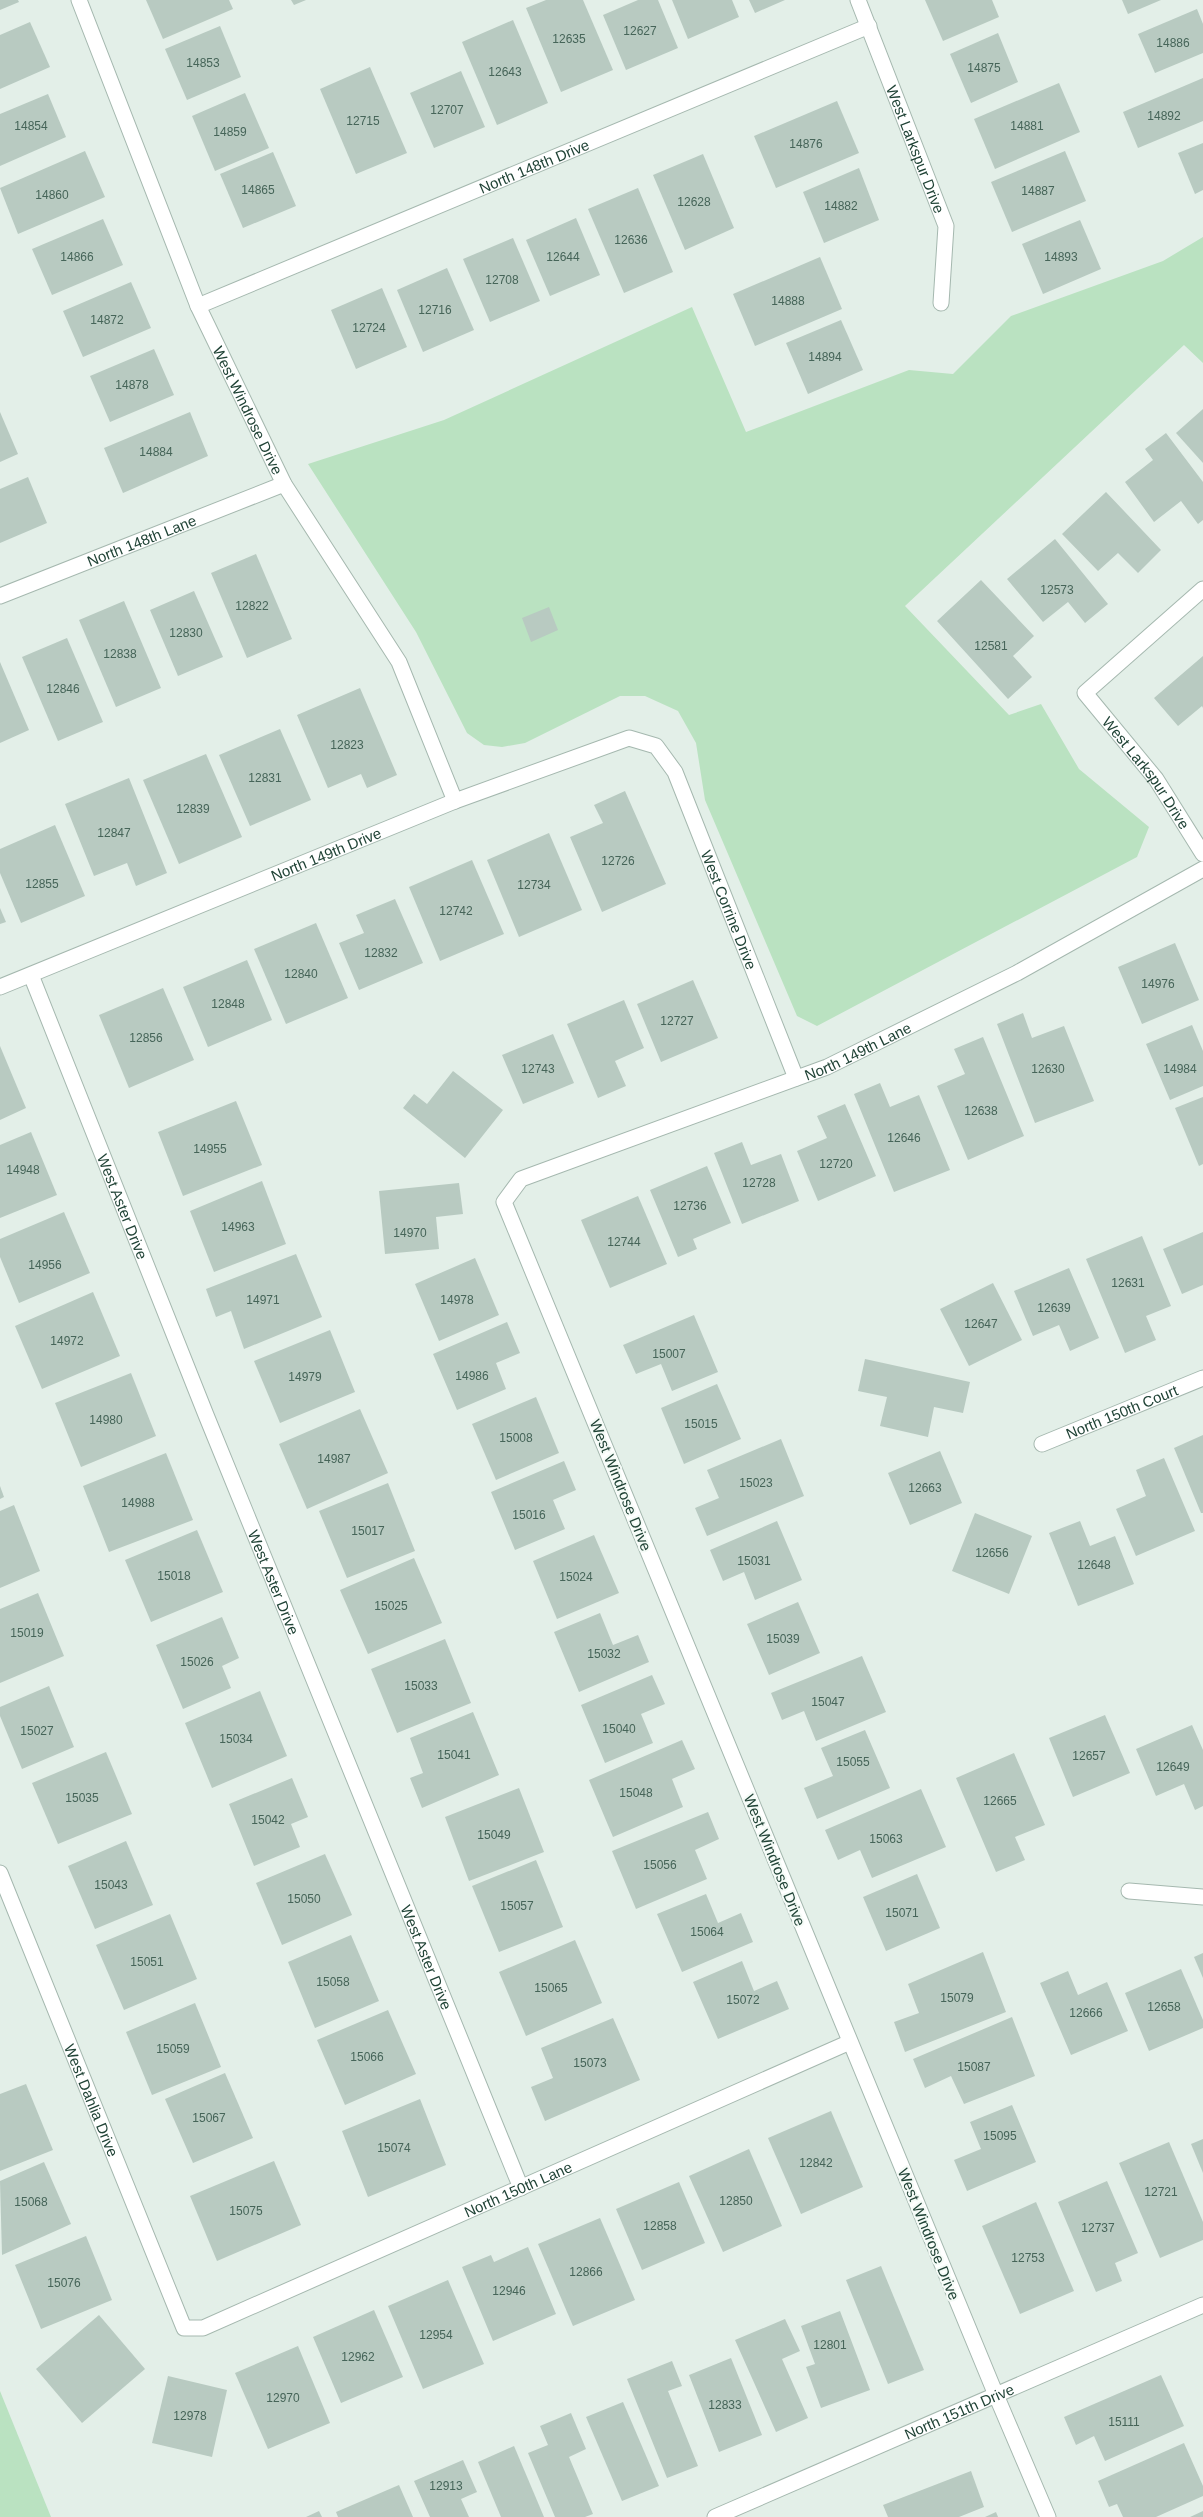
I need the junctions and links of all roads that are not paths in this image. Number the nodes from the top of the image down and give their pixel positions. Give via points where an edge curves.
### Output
1 (79, 0) edge
2 (858, 0) edge
3 (869, 26) junction
4 (941, 302) dead end
5 (198, 306) junction
6 (284, 484) junction
7 (1203, 589) edge
8 (0, 596) edge
9 (656, 746) joint
10 (455, 801) junction
11 (1203, 854) edge
12 (1203, 869) edge
13 (31, 975) junction
14 (0, 987) edge
15 (796, 1078) junction
16 (504, 1202) joint
17 (1203, 1378) edge
18 (1042, 1444) dead end
19 (0, 1873) edge
20 (1129, 1891) dead end
21 (1203, 1897) edge
22 (850, 2042) junction
23 (521, 2188) junction
24 (1203, 2305) edge
25 (184, 2328) joint
26 (996, 2395) junction
27 (715, 2517) edge
28 (1048, 2517) edge

1 - 5 street, West Windrose Drive
2 - 3 street, West Larkspur Drive
3 - 4 street, West Larkspur Drive via 946,226
3 - 5 street, North 148th Drive
5 - 6 street, West Windrose Drive
6 - 8 street, North 148th Lane
6 - 10 street, West Windrose Drive via 399,662
7 - 11 street, West Larkspur Drive via 1085,693 1156,779
9 - 10 street, North 149th Drive via 629,738
9 - 15 street, West Corrine Drive via 675,772
10 - 13 street, North 149th Drive
12 - 15 street, North 149th Lane via 1017,972 828,1067
13 - 14 street, North 149th Drive
13 - 23 street, West Aster Drive via 206,1415
15 - 16 street, North 149th Lane via 521,1179
16 - 22 street, West Windrose Drive
17 - 18 street, North 150th Court
19 - 25 street, West Dahlia Drive
20 - 21 street
22 - 23 street, North 150th Lane
22 - 26 street, West Windrose Drive
23 - 25 street, North 150th Lane via 203,2328
24 - 26 street, North 151th Drive
26 - 27 street, North 151th Drive
26 - 28 street, West Windrose Drive

